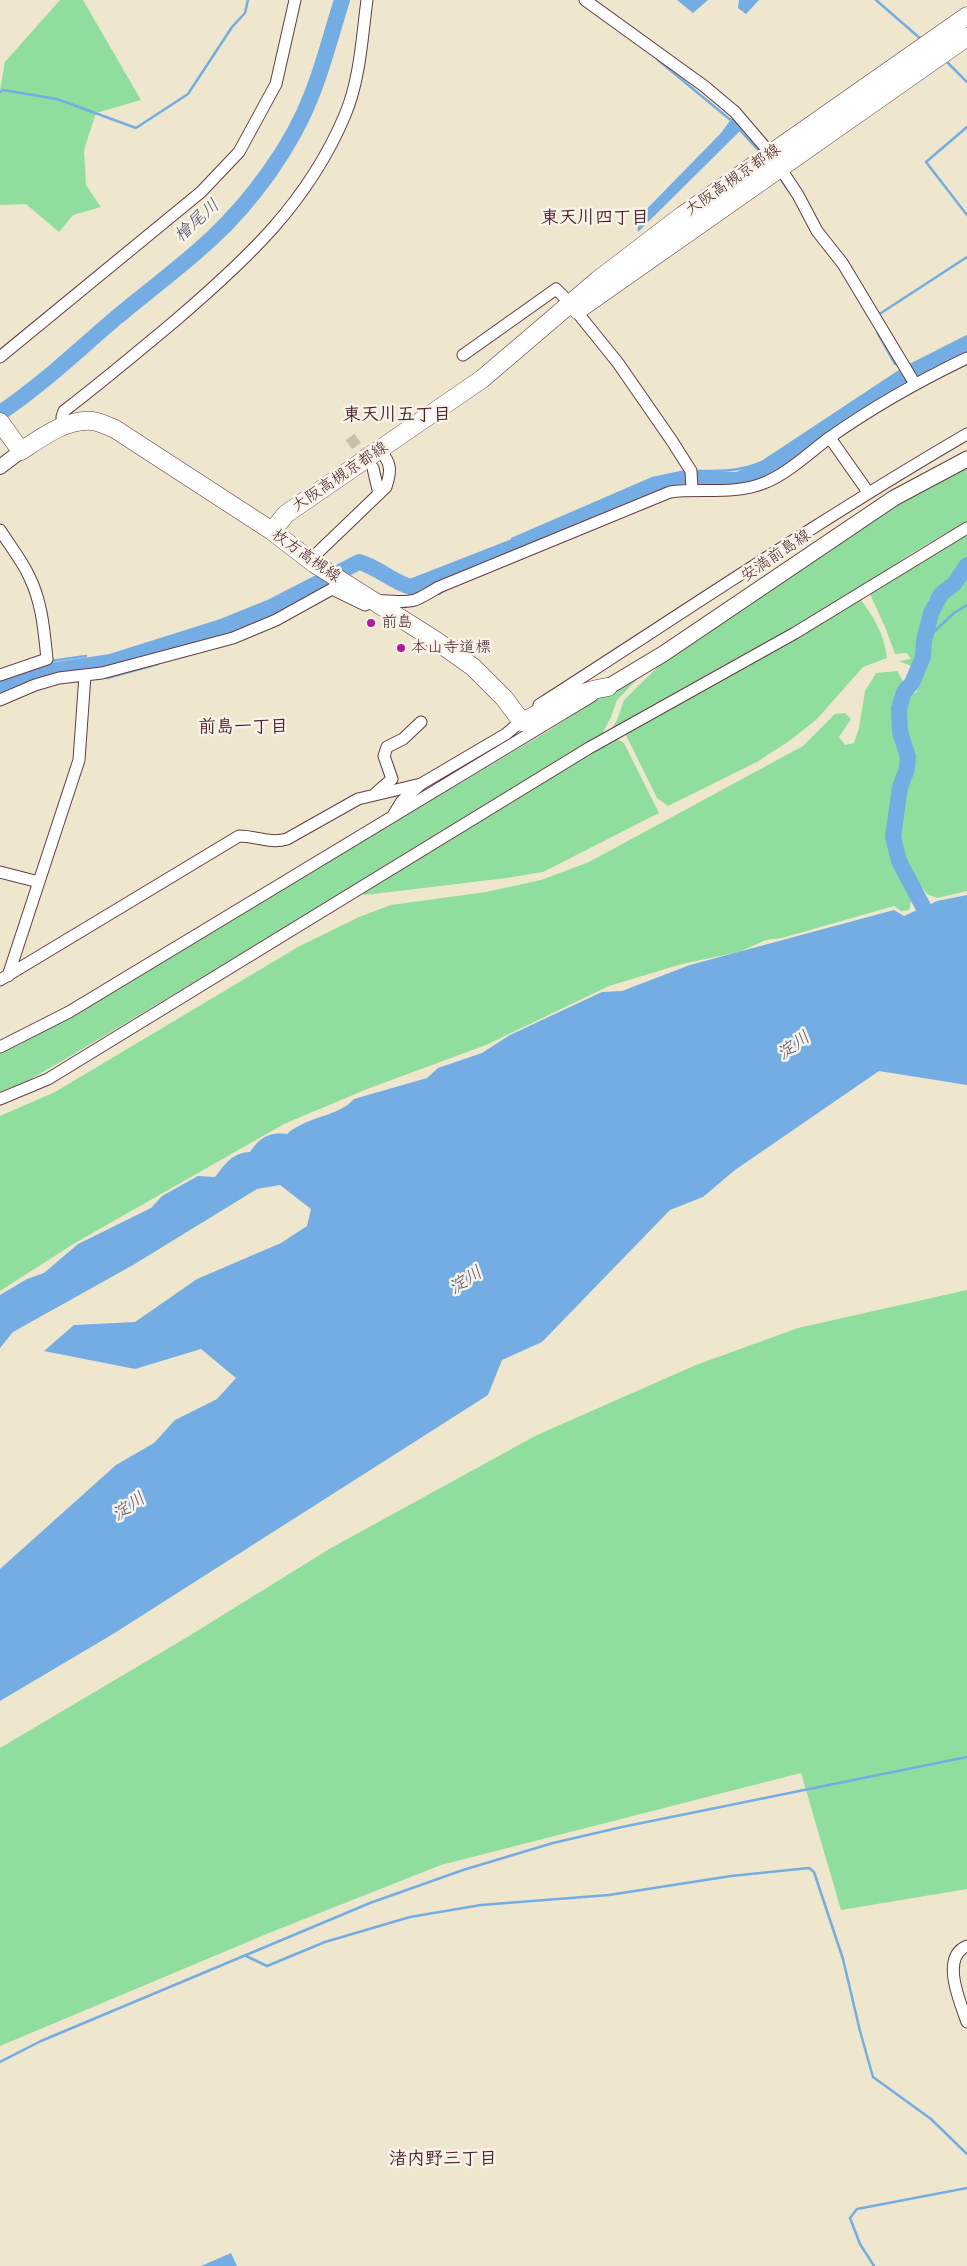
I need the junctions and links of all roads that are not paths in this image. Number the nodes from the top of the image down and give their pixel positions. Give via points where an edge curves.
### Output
1 (295, 0) edge
2 (368, 0) edge
3 (585, 0) edge
4 (967, 16) edge
5 (967, 37) edge
6 (775, 161) junction
7 (573, 307) junction
8 (462, 355) dead end
9 (0, 357) edge
10 (967, 358) edge
11 (915, 384) junction
12 (0, 422) edge
13 (62, 427) junction
14 (967, 434) edge
15 (830, 438) junction
16 (17, 445) junction
17 (380, 451) junction
18 (967, 459) edge
19 (0, 467) edge
20 (373, 468) tunnel mouth
21 (692, 489) junction
22 (868, 492) junction
23 (379, 494) junction
24 (967, 528) edge
25 (0, 530) edge
26 (272, 531) junction
27 (313, 562) junction
28 (326, 591) junction
29 (373, 601) junction
30 (28, 666) junction
31 (0, 675) edge
32 (85, 675) junction
33 (35, 685) junction
34 (608, 687) junction
35 (0, 700) edge
36 (421, 722) dead end
37 (522, 722) junction
38 (421, 784) junction
39 (373, 795) junction
40 (391, 817) junction
41 (0, 872) edge
42 (39, 882) junction
43 (4, 978) edge
44 (0, 1047) edge
45 (0, 1099) edge
46 (967, 1946) edge
47 (967, 2022) edge

1 - 9 street via 276,84 239,152 201,192
2 - 13 street via 359,64 346,113 318,171 257,248 108,378 64,411
3 - 6 street via 735,112
4 - 6 main road, 大阪高槻京都線
5 - 6 main road, 大阪高槻京都線
6 - 7 main road, 大阪高槻京都線 via 683,215
6 - 11 street
7 - 8 street via 556,289
7 - 17 main road, 大阪高槻京都線 via 482,379
7 - 21 street via 618,363 691,471
10 - 11 street
11 - 15 street
12 - 16 main road
13 - 16 main road, 枚方高槻線
13 - 26 main road, 枚方高槻線 via 93,421 115,429
14 - 22 street
15 - 21 street via 764,483 738,490
15 - 22 street
16 - 19 street
17 - 23 street via 388,459 391,472 386,487
17 - 26 main road, 大阪高槻京都線 via 286,514
18 - 34 main road, 安満前島線 via 894,498 663,654
20 - 23 street
21 - 29 street via 670,492 646,501 414,600
22 - 37 street via 536,707
23 - 27 street
24 - 45 street via 795,633 589,748 48,1079
25 - 30 street via 30,576 42,611 48,658
26 - 27 main road, 枚方高槻線
27 - 28 street via 326,584
27 - 29 main road, 枚方高槻線
28 - 29 street via 339,591 361,605
28 - 32 street via 276,620 233,638
29 - 37 main road, 枚方高槻線 via 473,667 504,698
30 - 31 street
30 - 33 street
32 - 33 street
32 - 42 street via 79,760
33 - 35 street
34 - 37 main road via 595,688 572,697
34 - 40 street
36 - 39 street via 403,739 386,747 384,756 392,779
37 - 38 street
38 - 39 street
38 - 40 street via 402,801
39 - 43 street via 345,804 287,839 277,842 240,836
40 - 44 street via 69,1012
41 - 42 street
42 - 43 street
46 - 47 street via 960,1949 954,1958 954,1978

